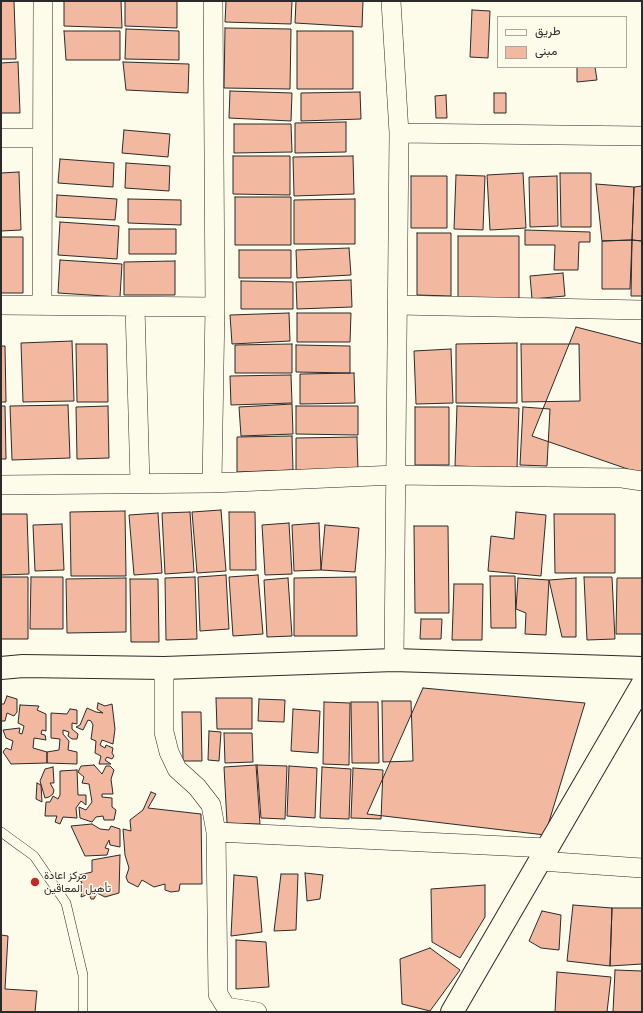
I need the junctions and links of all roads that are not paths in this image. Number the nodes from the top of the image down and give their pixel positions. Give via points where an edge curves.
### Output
1 (43, 1) edge
2 (212, 1) edge
3 (391, 1) edge
4 (399, 133) junction
5 (642, 136) edge
6 (1, 138) edge
7 (42, 138) junction
8 (1, 305) edge
9 (397, 305) junction
10 (42, 306) junction
11 (136, 306) junction
12 (215, 307) junction
13 (642, 310) edge
14 (396, 475) junction
15 (642, 481) edge
16 (140, 483) junction
17 (212, 483) junction
18 (1, 485) edge
19 (394, 660) junction
20 (1, 668) edge
21 (164, 668) junction
22 (642, 668) edge
23 (642, 685) edge
24 (1, 832) edge
25 (216, 832) junction
26 (544, 855) junction
27 (642, 868) edge
28 (83, 1012) edge
29 (257, 1012) edge
30 (452, 1012) edge

1 - 7 street
2 - 12 street
3 - 4 street
4 - 5 street
4 - 9 street
6 - 7 street
7 - 10 street
8 - 10 street
9 - 13 street
9 - 14 street
10 - 11 street
11 - 12 street
11 - 16 street
12 - 17 street
14 - 15 street via 622,478
14 - 17 street
14 - 19 street
16 - 17 street
16 - 18 street
19 - 21 street
19 - 22 street
20 - 21 street
21 - 25 street via 164,732 169,752 177,769 197,787 211,805
23 - 26 street
24 - 28 lane via 34,856 66,903 83,975
25 - 26 street
25 - 29 street via 218,994 226,1007
26 - 27 street
26 - 30 street

